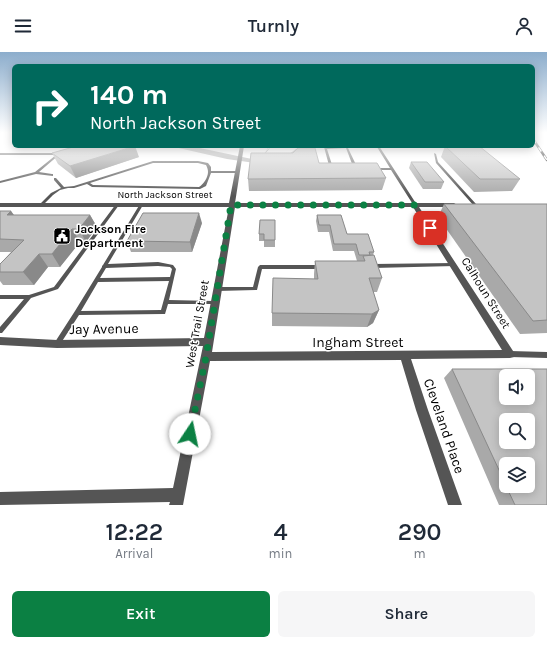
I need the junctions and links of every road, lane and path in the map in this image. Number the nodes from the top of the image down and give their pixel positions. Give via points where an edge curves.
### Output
1 (241, 153) edge
2 (266, 153) edge
3 (327, 153) edge
4 (349, 153) edge
5 (382, 153) edge
6 (0, 154) edge
7 (435, 154) dead end
8 (239, 161) junction
9 (336, 169) edge
10 (349, 169) edge
11 (356, 169) junction
12 (363, 169) edge
13 (370, 169) edge
14 (392, 169) junction
15 (210, 172) junction
16 (36, 173) junction
17 (52, 175) dead end
18 (55, 178) dead end
19 (0, 182) edge
20 (88, 183) junction
21 (62, 187) junction
22 (0, 205) edge
23 (41, 205) junction
24 (117, 205) junction
25 (140, 205) junction
26 (231, 205) junction
27 (415, 205) junction
28 (460, 205) edge
29 (468, 205) edge
30 (475, 205) junction
31 (483, 205) edge
32 (454, 265) junction
33 (104, 266) junction
34 (370, 266) edge
35 (323, 267) edge
36 (172, 279) junction
37 (96, 280) junction
38 (216, 289) junction
39 (29, 296) junction
40 (0, 297) edge
41 (166, 302) junction
42 (214, 303) junction
43 (77, 313) junction
44 (0, 331) edge
45 (0, 341) edge
46 (208, 342) junction
47 (57, 344) junction
48 (510, 354) junction
49 (547, 355) edge
50 (405, 356) junction
51 (206, 357) junction
52 (0, 499) edge
53 (177, 500) edge
54 (455, 505) edge

1 - 8 street, West Trail Street
2 - 8 path
3 - 9 lane via 331,168
4 - 11 lane
5 - 14 lane
6 - 16 lane via 59,154
7 - 30 lane via 437,162
8 - 15 lane
8 - 26 street, West Trail Street
10 - 11 lane
11 - 12 lane
13 - 14 lane
14 - 27 lane
15 - 20 lane via 207,164 198,162 152,162
15 - 20 lane via 205,185 200,188 92,186
16 - 17 lane
16 - 19 lane
18 - 21 lane
20 - 21 lane
21 - 23 lane
22 - 23 street, North Jackson Street
23 - 24 street, North Jackson Street
24 - 25 street, North Jackson Street
24 - 39 lane via 56,288
25 - 26 street, North Jackson Street
25 - 33 lane
26 - 27 street, North Jackson Street
26 - 38 street, West Trail Street
27 - 28 street, North Jackson Street
27 - 32 street, Calhoun Street
29 - 30 street
30 - 31 street
32 - 34 lane
32 - 48 street, Calhoun Street
33 - 36 lane via 171,266 174,269
33 - 37 lane
35 - 38 lane via 260,266 255,289
36 - 37 lane
36 - 41 lane
37 - 43 lane
38 - 42 street, West Trail Street
39 - 40 lane
39 - 44 lane
41 - 42 lane
41 - 43 lane via 163,312
42 - 46 street, West Trail Street
43 - 47 lane
45 - 47 street, Jay Avenue
46 - 47 street, Jay Avenue
46 - 51 street, West Trail Street
48 - 49 lane
48 - 50 street, Ingham Street
50 - 51 street, Ingham Street
50 - 54 street, Cleveland Place
51 - 53 street, West Trail Street
52 - 53 street

